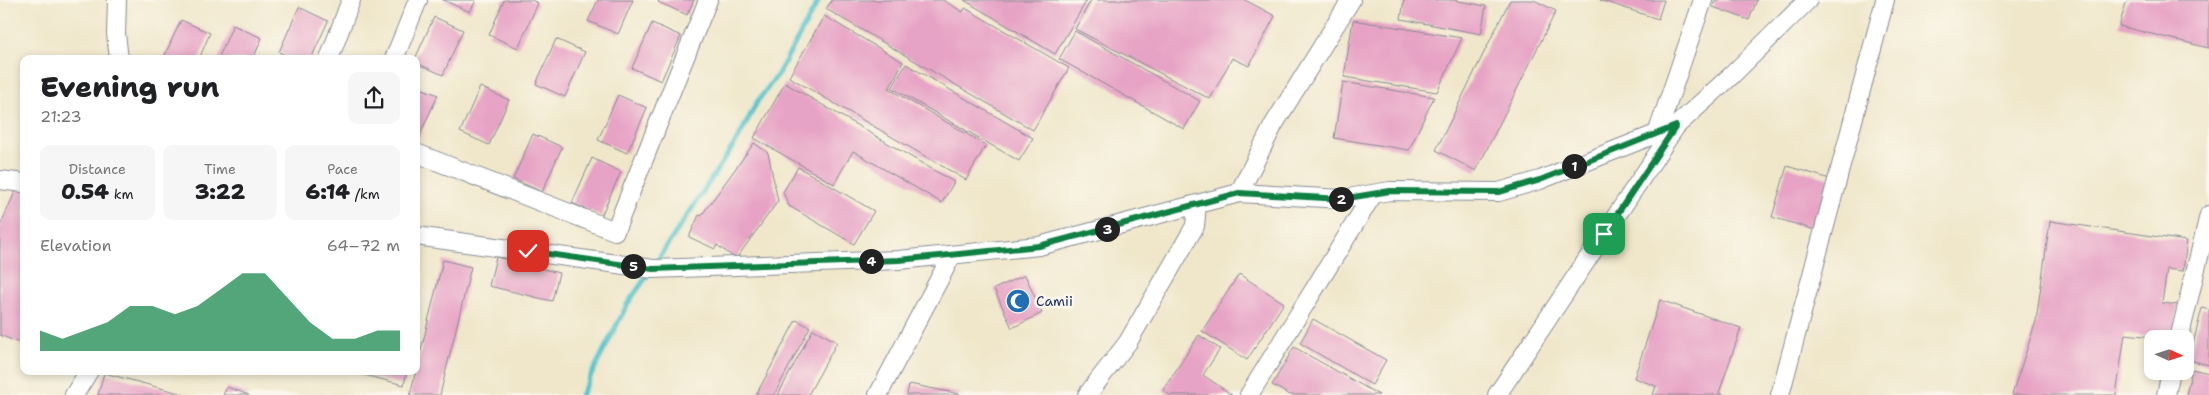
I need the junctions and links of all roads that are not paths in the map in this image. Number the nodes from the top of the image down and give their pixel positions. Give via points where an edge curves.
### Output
1 (117, 0) edge
2 (351, 0) edge
3 (418, 0) edge
4 (708, 0) edge
5 (1350, 0) edge
6 (1703, 0) edge
7 (1808, 0) edge
8 (1884, 0) edge
9 (119, 55) edge
10 (330, 55) edge
11 (396, 55) edge
12 (1676, 126) junction
13 (1657, 134) junction
14 (420, 155) edge
15 (0, 180) edge
16 (20, 182) edge
17 (1239, 193) junction
18 (1373, 194) junction
19 (1197, 205) junction
20 (2209, 215) edge
21 (420, 237) edge
22 (952, 255) junction
23 (2181, 330) edge
24 (86, 375) edge
25 (2170, 380) edge
26 (74, 395) edge
27 (878, 395) edge
28 (1086, 395) edge
29 (1249, 395) edge
30 (1497, 395) edge
31 (1780, 395) edge
32 (2166, 395) edge

1 - 9 street
2 - 10 street
3 - 11 street
4 - 14 street via 615,231
5 - 17 street via 1274,124
6 - 13 street
7 - 12 street
8 - 31 street
12 - 13 street
12 - 30 street
13 - 18 street via 1540,180 1499,192 1390,191
15 - 16 street
17 - 18 street via 1342,199
17 - 19 street
18 - 29 street
19 - 22 street via 1039,246
19 - 28 street via 1195,226 1132,334
20 - 23 street
21 - 22 street via 647,268 899,260
22 - 27 street
24 - 26 street
25 - 32 street

